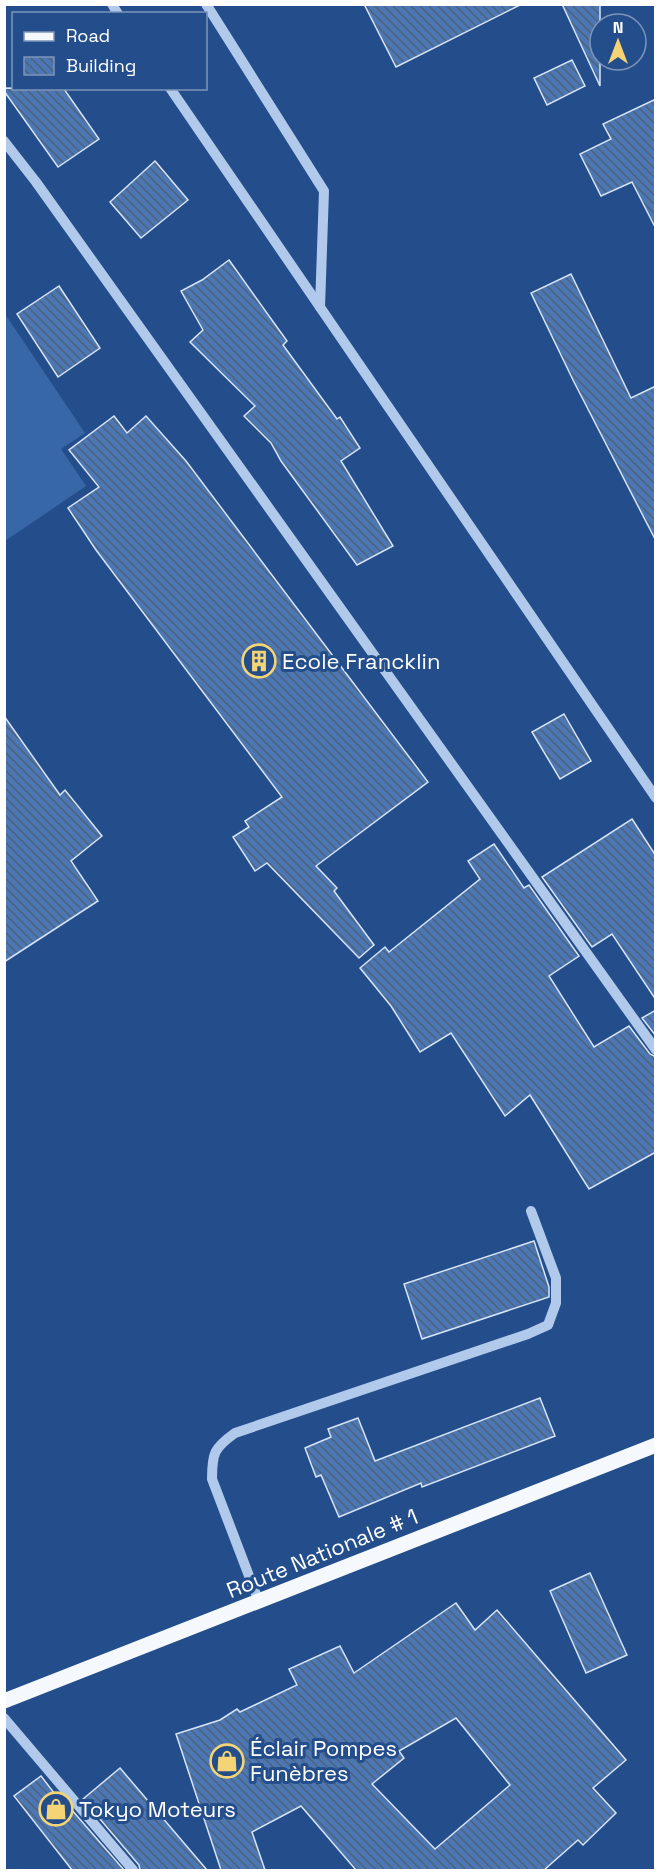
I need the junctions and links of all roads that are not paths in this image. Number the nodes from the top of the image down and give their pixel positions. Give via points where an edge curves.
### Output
1 (206, 4) edge
2 (171, 90) edge
3 (4, 141) edge
4 (320, 308) junction
5 (656, 798) edge
6 (656, 1050) edge
7 (531, 1211) dead end
8 (656, 1445) edge
9 (259, 1602) junction
10 (4, 1701) edge
11 (4, 1718) edge
12 (132, 1870) edge

1 - 4 lane via 324,191
2 - 4 lane
3 - 6 lane
4 - 5 lane
7 - 9 lane via 556,1278 556,1303 548,1324 235,1433 217,1446 212,1479
8 - 9 main road, Route Nationale # 1
9 - 10 main road, Route Nationale # 1
11 - 12 lane

